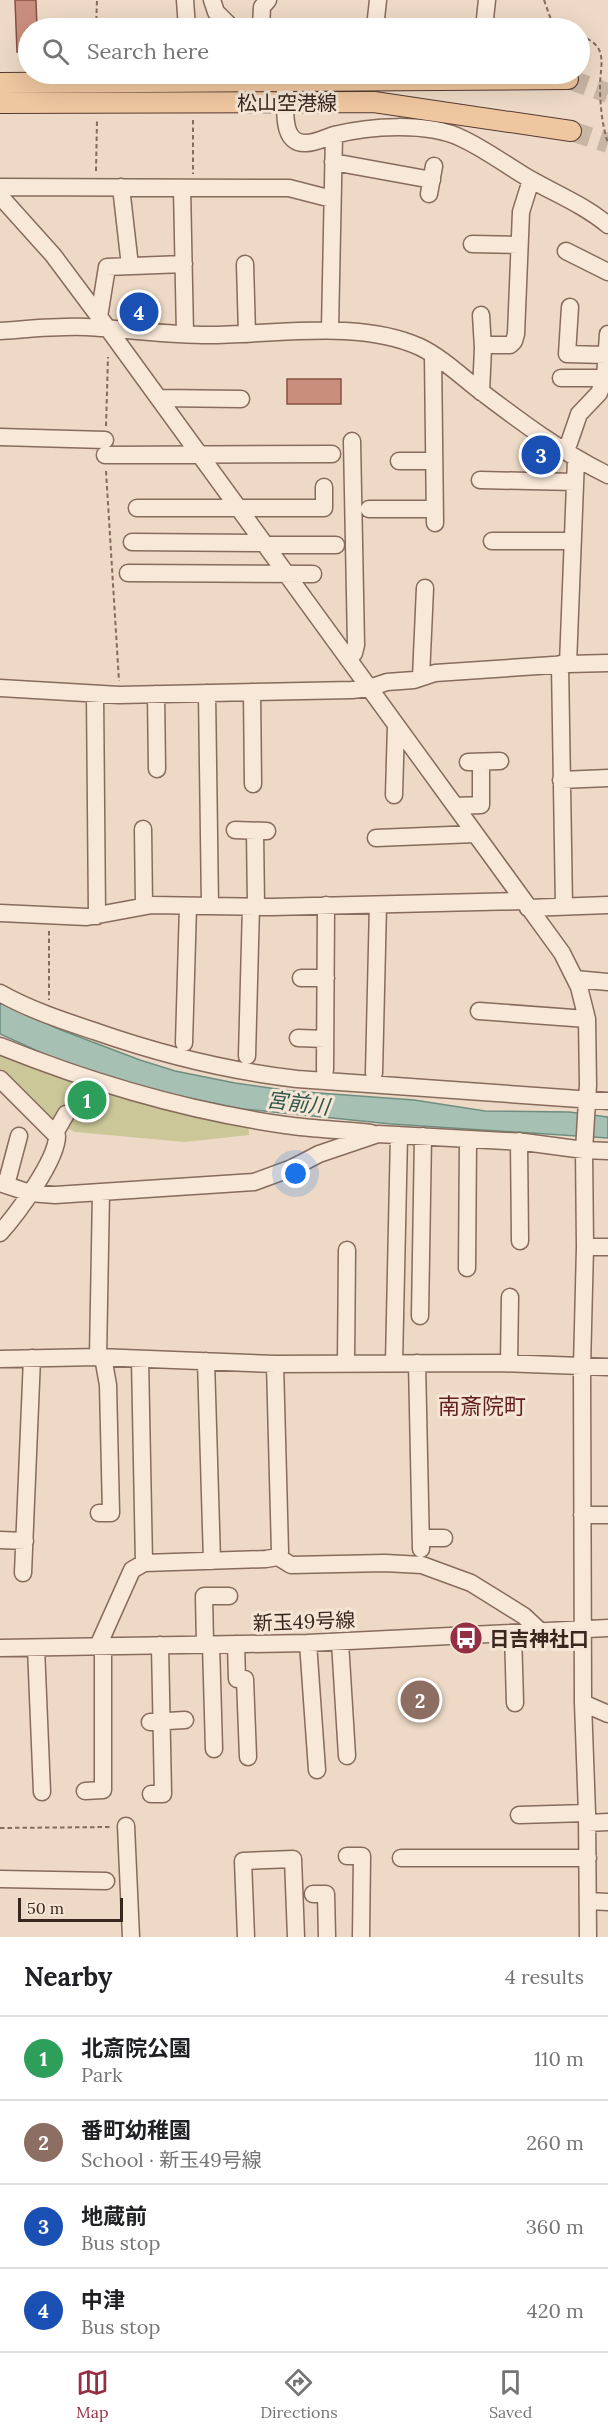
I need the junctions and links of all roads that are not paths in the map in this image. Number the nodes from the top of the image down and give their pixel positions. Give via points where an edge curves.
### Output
1 (185, 0) edge
2 (212, 0) edge
3 (268, 0) edge
4 (378, 0) edge
5 (487, 0) edge
6 (186, 18) edge
7 (222, 18) edge
8 (261, 18) edge
9 (376, 18) edge
10 (485, 18) edge
11 (0, 82) edge
12 (18, 82) edge
13 (285, 84) edge
14 (286, 102) junction
15 (0, 103) edge
16 (571, 131) tunnel mouth
17 (334, 135) junction
18 (333, 162) junction
19 (432, 180) dead end
20 (531, 180) junction
21 (0, 187) edge
22 (121, 188) junction
23 (188, 188) junction
24 (0, 196) edge
25 (333, 199) junction
26 (608, 225) edge
27 (472, 244) dead end
28 (518, 245) junction
29 (566, 251) dead end
30 (184, 264) junction
31 (245, 264) dead end
32 (130, 266) junction
33 (608, 272) edge
34 (570, 307) dead end
35 (481, 315) dead end
36 (104, 324) junction
37 (330, 329) junction
38 (0, 331) edge
39 (185, 334) junction
40 (247, 334) junction
41 (608, 334) edge
42 (607, 347) edge
43 (483, 348) junction
44 (433, 355) junction
45 (561, 378) dead end
46 (604, 378) junction
47 (481, 392) junction
48 (159, 398) junction
49 (241, 399) dead end
50 (0, 437) edge
51 (352, 441) dead end
52 (199, 454) junction
53 (332, 454) dead end
54 (569, 454) junction
55 (399, 461) dead end
56 (434, 461) junction
57 (608, 475) edge
58 (480, 480) dead end
59 (575, 482) junction
60 (324, 487) dead end
61 (376, 504) dead end
62 (137, 508) dead end
63 (239, 509) junction
64 (492, 540) dead end
65 (132, 542) dead end
66 (573, 542) junction
67 (264, 544) junction
68 (336, 545) dead end
69 (128, 573) dead end
70 (285, 573) junction
71 (313, 574) dead end
72 (425, 588) dead end
73 (348, 659) junction
74 (608, 663) edge
75 (564, 664) junction
76 (421, 676) junction
77 (0, 688) edge
78 (369, 688) junction
79 (252, 692) junction
80 (207, 693) junction
81 (95, 694) junction
82 (156, 694) junction
83 (396, 725) junction
84 (500, 761) dead end
85 (157, 769) dead end
86 (608, 778) edge
87 (561, 780) junction
88 (253, 784) dead end
89 (390, 786) dead end
90 (454, 806) junction
91 (143, 829) dead end
92 (235, 830) dead end
93 (475, 834) junction
94 (376, 838) dead end
95 (326, 905) junction
96 (378, 905) junction
97 (526, 905) junction
98 (608, 905) edge
99 (144, 906) junction
100 (188, 906) junction
101 (210, 906) junction
102 (253, 906) junction
103 (564, 907) junction
104 (0, 914) edge
105 (97, 916) junction
106 (301, 978) dead end
107 (326, 978) junction
108 (575, 979) junction
109 (608, 982) edge
110 (0, 993) edge
111 (479, 1011) dead end
112 (587, 1019) junction
113 (298, 1038) dead end
114 (325, 1039) junction
115 (184, 1044) dead end
116 (0, 1046) edge
117 (252, 1047) dead end
118 (325, 1070) dead end
119 (374, 1073) dead end
120 (0, 1079) edge
121 (608, 1101) edge
122 (586, 1102) junction
123 (66, 1114) dead end
124 (55, 1132) junction
125 (378, 1134) junction
126 (399, 1135) junction
127 (19, 1136) dead end
128 (423, 1136) junction
129 (468, 1139) junction
130 (519, 1141) junction
131 (584, 1148) junction
132 (608, 1151) edge
133 (3, 1184) edge
134 (30, 1193) junction
135 (101, 1193) junction
136 (0, 1233) edge
137 (520, 1241) dead end
138 (585, 1247) junction
139 (608, 1247) edge
140 (347, 1250) dead end
141 (467, 1268) dead end
142 (510, 1297) dead end
143 (420, 1316) dead end
144 (101, 1357) junction
145 (32, 1358) junction
146 (0, 1359) edge
147 (140, 1359) junction
148 (206, 1361) junction
149 (394, 1363) junction
150 (417, 1363) junction
151 (509, 1363) junction
152 (275, 1364) junction
153 (346, 1364) junction
154 (582, 1367) junction
155 (608, 1367) edge
156 (99, 1513) dead end
157 (582, 1515) junction
158 (608, 1515) edge
159 (444, 1538) dead end
160 (0, 1540) edge
161 (25, 1541) junction
162 (278, 1557) junction
163 (212, 1561) junction
164 (144, 1563) junction
165 (23, 1573) dead end
166 (229, 1596) dead end
167 (608, 1628) edge
168 (582, 1629) junction
169 (540, 1631) junction
170 (513, 1633) junction
171 (340, 1642) junction
172 (308, 1643) junction
173 (208, 1644) junction
174 (236, 1644) junction
175 (160, 1645) junction
176 (101, 1646) junction
177 (0, 1648) edge
178 (36, 1648) junction
179 (515, 1703) dead end
180 (583, 1703) junction
181 (608, 1714) edge
182 (185, 1720) dead end
183 (156, 1722) junction
184 (214, 1749) dead end
185 (347, 1756) dead end
186 (248, 1757) dead end
187 (317, 1770) dead end
188 (85, 1791) dead end
189 (42, 1792) dead end
190 (151, 1794) dead end
191 (519, 1815) dead end
192 (587, 1818) junction
193 (608, 1822) edge
194 (126, 1826) road end
195 (347, 1856) dead end
196 (401, 1858) dead end
197 (588, 1858) junction
198 (2, 1874) edge
199 (96, 1876) dead end
200 (313, 1894) dead end
201 (588, 1901) junction
202 (608, 1902) edge
203 (131, 1937) edge
204 (246, 1937) edge
205 (296, 1937) edge
206 (327, 1937) edge
207 (361, 1937) edge
208 (588, 1937) edge

1 - 6 street
2 - 7 street
3 - 8 street via 262,7
4 - 9 street
5 - 10 street
11 - 12 main road, 松山空港線
13 - 14 street
14 - 15 main road, 松山空港線
14 - 16 main road, 松山空港線 via 374,102
14 - 17 street via 287,131 298,142
17 - 18 street
17 - 20 street via 375,127 446,133 469,142
18 - 19 street
18 - 25 street
20 - 26 street via 586,208
20 - 28 street via 520,212
21 - 22 street
22 - 23 street
22 - 32 street
23 - 25 street via 289,188
23 - 30 street
24 - 36 street via 53,255
25 - 37 street
27 - 28 street
28 - 43 street via 514,341 510,345
29 - 33 street
30 - 32 street
30 - 39 street
31 - 40 street
32 - 36 street via 107,267
34 - 42 street via 567,354
35 - 43 street
36 - 38 street
36 - 39 street
36 - 48 street
37 - 40 street
37 - 44 street via 404,340
39 - 40 street
41 - 42 street
42 - 46 street
43 - 47 street
44 - 47 street
44 - 56 street
45 - 46 street
46 - 54 street via 599,393 579,414
47 - 54 street
48 - 49 street
48 - 52 street
50 - 52 street
51 - 73 street via 356,645
52 - 53 street via 280,448
52 - 63 street
54 - 57 street
54 - 59 street
55 - 56 street
56 - 61 street via 434,516
58 - 59 street
59 - 66 street
60 - 63 street via 324,508
62 - 63 street
63 - 67 street
64 - 66 street
65 - 67 street via 162,535
66 - 75 street
67 - 68 street
67 - 70 street
69 - 70 street
70 - 71 street
70 - 73 street
72 - 76 street
73 - 78 street
74 - 75 street
75 - 76 street
75 - 87 street
76 - 78 street via 414,681
77 - 81 street
78 - 79 street
78 - 83 street
79 - 80 street
79 - 88 street
80 - 82 street
80 - 101 street
81 - 82 street
81 - 105 street
82 - 85 street
83 - 89 street
83 - 90 street
84 - 90 street via 475,762 481,805
86 - 87 street
87 - 103 street
90 - 93 street
91 - 99 street
92 - 102 street via 261,831
93 - 94 street
93 - 97 street
95 - 96 street
95 - 102 street
95 - 107 street
96 - 97 street
96 - 119 street via 369,971 368,1055
97 - 103 street
97 - 108 street via 562,953
98 - 103 street
99 - 100 street
99 - 105 street
100 - 101 street
100 - 115 street
101 - 102 street
102 - 117 street via 256,975
104 - 105 street
106 - 107 street
107 - 114 street
108 - 109 street
108 - 112 street
110 - 122 street via 130,1044 297,1079 508,1087
111 - 112 street
112 - 122 street
113 - 114 street
114 - 118 street
116 - 125 street via 55,1068 200,1110 285,1125
120 - 124 street
121 - 122 street
122 - 131 street
123 - 124 street
124 - 134 street via 55,1148
125 - 126 street
125 - 135 street via 254,1182
126 - 128 street
126 - 149 street
127 - 133 street
128 - 129 street
128 - 143 street
129 - 130 street
129 - 141 street
130 - 131 street
130 - 137 street
131 - 132 street
131 - 138 street
133 - 134 street
134 - 135 street
134 - 136 street
135 - 144 street
138 - 139 street
138 - 154 street
140 - 153 street
142 - 151 street
144 - 145 street
144 - 147 street
144 - 156 street via 108,1385 111,1513
145 - 146 street
145 - 161 street via 20,1446
147 - 148 street
147 - 164 street
148 - 152 street
148 - 163 street
149 - 150 street
149 - 153 street
150 - 151 street
150 - 159 street via 421,1544
151 - 154 street
152 - 153 street
152 - 162 street
154 - 155 street
154 - 157 street
157 - 158 street
157 - 168 street
160 - 161 street
161 - 165 street
162 - 163 street
162 - 169 street via 291,1564 395,1563 431,1567 471,1583 524,1616
163 - 164 street
164 - 176 street via 132,1570
166 - 173 street via 204,1596
167 - 168 street, 新玉49号線
168 - 169 street, 新玉49号線
168 - 180 street
169 - 170 street, 新玉49号線
170 - 171 street, 新玉49号線
170 - 179 street
171 - 172 street, 新玉49号線
171 - 185 street
172 - 174 street, 新玉49号線
172 - 187 street
173 - 174 street, 新玉49号線
173 - 175 street, 新玉49号線
173 - 184 street
174 - 186 street via 237,1679 245,1679
175 - 176 street, 新玉49号線
175 - 183 street
176 - 178 street, 新玉49号線
176 - 188 street via 103,1798
177 - 178 street, 新玉49号線
178 - 189 street
180 - 181 street
180 - 192 street
182 - 183 street
183 - 190 street via 163,1794
191 - 192 street
192 - 193 street
192 - 197 street
194 - 203 street
195 - 207 street via 362,1857
196 - 197 street
197 - 201 street
198 - 199 street
200 - 206 street via 326,1894
201 - 202 street
201 - 208 street
204 - 205 street via 243,1861 293,1859

